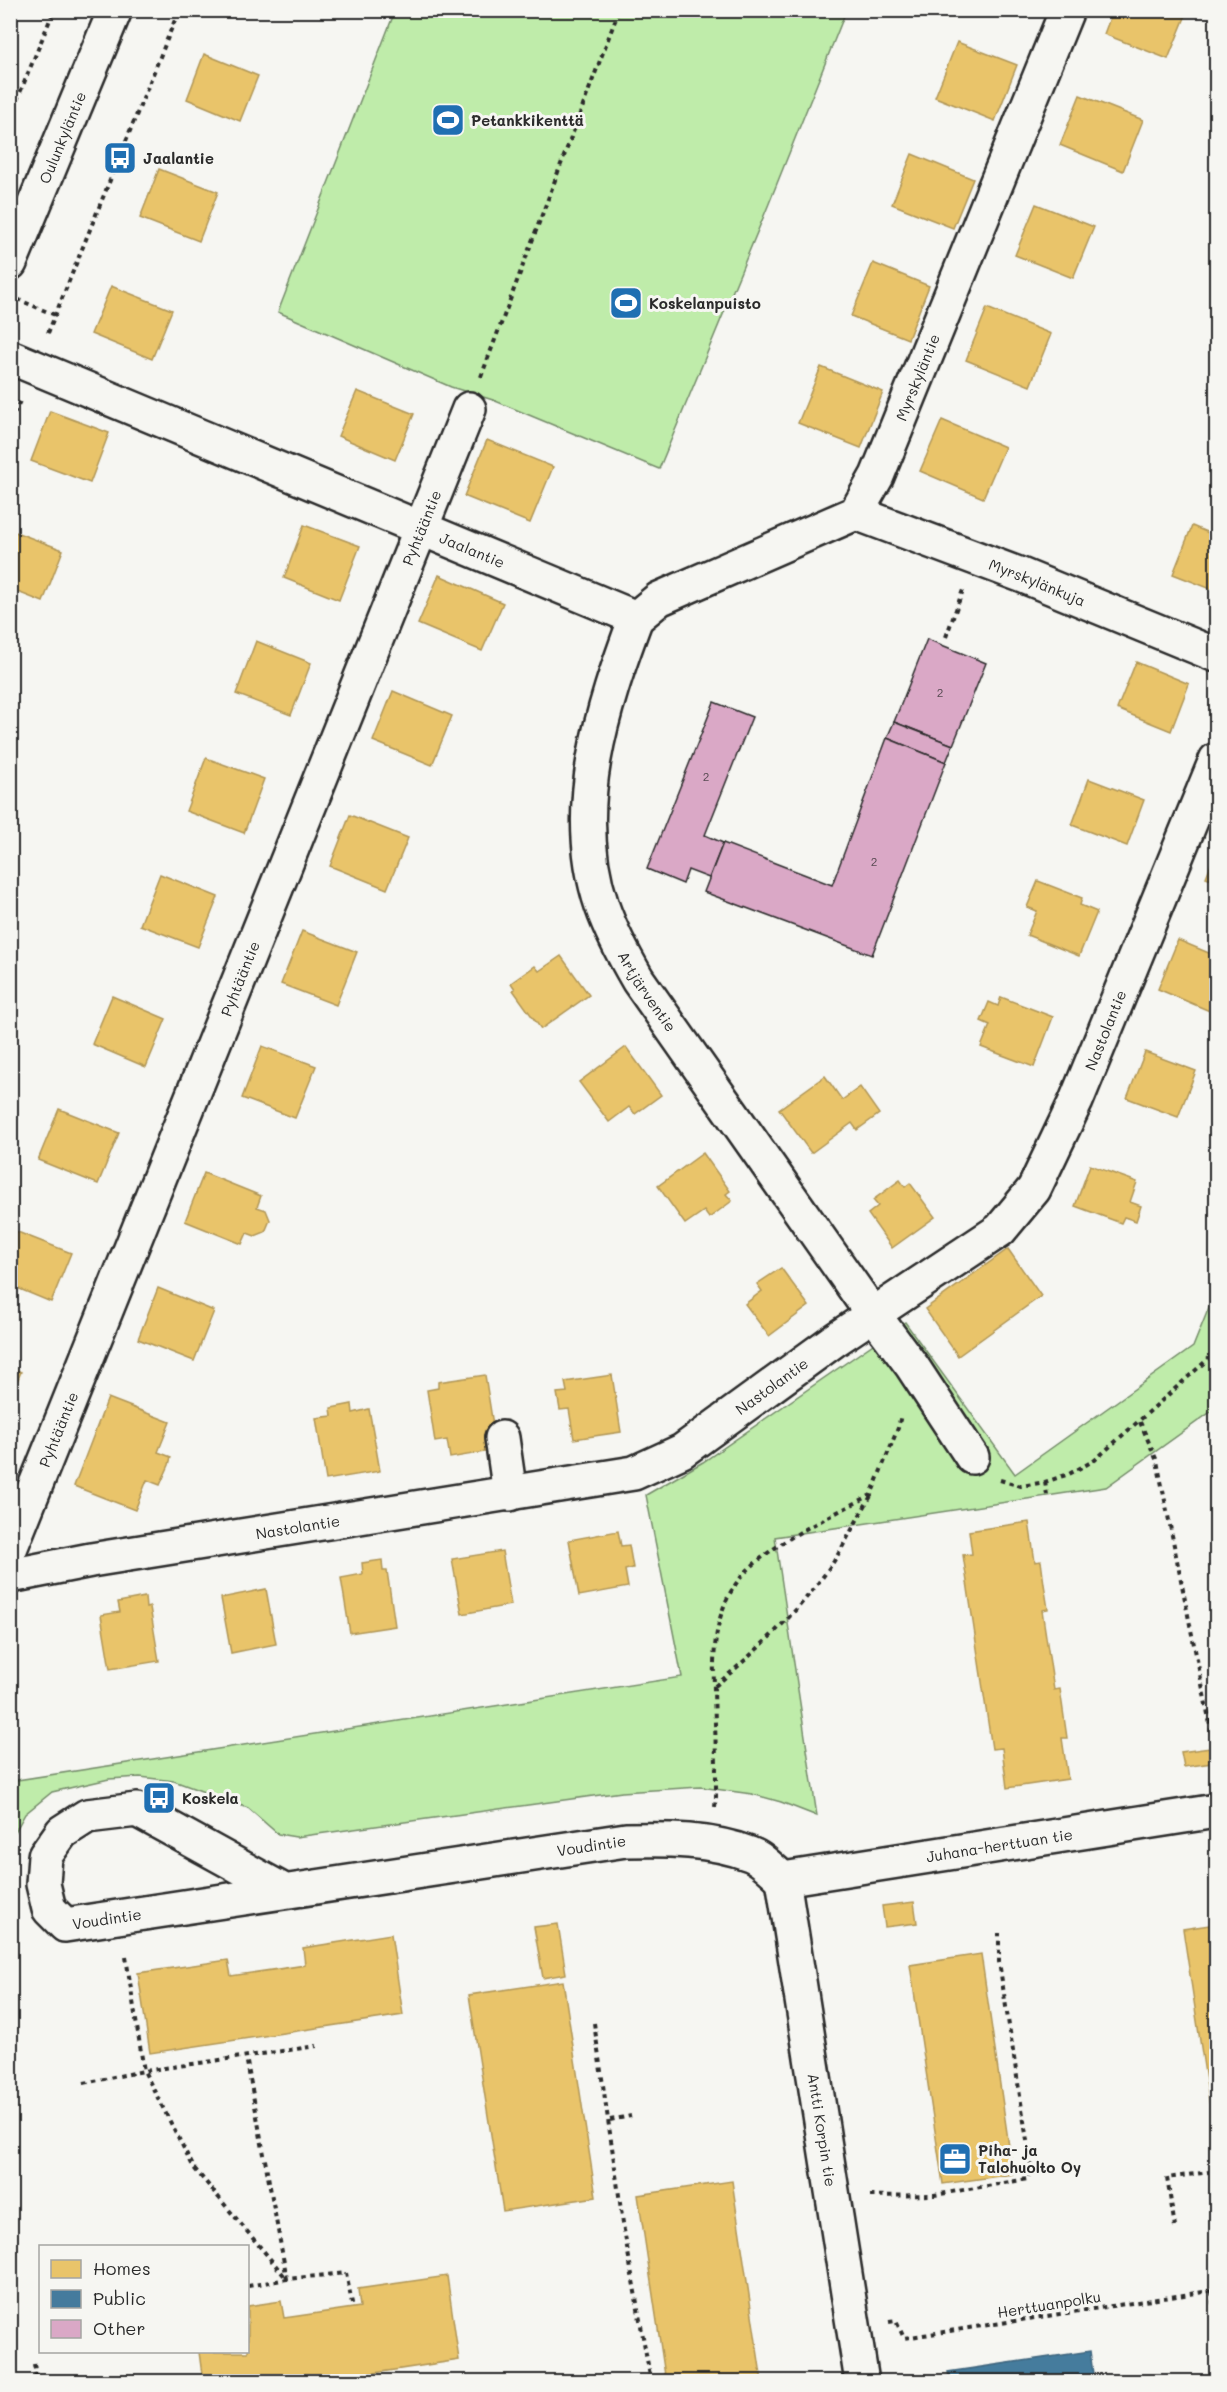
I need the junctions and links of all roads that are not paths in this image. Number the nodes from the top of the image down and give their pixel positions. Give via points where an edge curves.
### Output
1 (115, 10) edge
2 (1067, 10) edge
3 (10, 263) edge
4 (22, 362) edge
5 (469, 409) road end
6 (856, 513) junction
7 (420, 529) junction
8 (636, 618) junction
9 (1216, 655) edge
10 (1216, 760) edge
11 (872, 1314) junction
12 (502, 1438) dead end
13 (972, 1457) road end
14 (21, 1493) edge
15 (510, 1494) junction
16 (10, 1550) edge
17 (10, 1576) edge
18 (1216, 1811) edge
19 (783, 1879) junction
20 (284, 1891) junction
21 (862, 2382) edge

1 - 3 street, Oulunkyläntie
2 - 6 street, Myrskyläntie via 877,476
4 - 7 street, Jaalantie
5 - 7 street, Pyhtääntie
6 - 8 street via 659,599
6 - 9 street, Myrskylänkuja
7 - 8 street, Jaalantie
7 - 14 street, Pyhtääntie
8 - 11 street, Artjärventie via 609,688 589,789 587,824 601,904 615,940 638,980
10 - 11 street, Nastolantie via 1076,1101 1034,1189 1000,1230
11 - 13 street, Artjärventie
11 - 15 street, Nastolantie via 682,1451 634,1473
12 - 15 street
14 - 16 street, Pyhtääntie
15 - 17 street, Nastolantie
18 - 19 street, Juhana-herttuan tie
19 - 20 street, Voudintie via 752,1854 708,1843 626,1840
19 - 21 street, Antti Korpin tie
20 - 20 street, Voudintie via 137,1810 87,1816 62,1832 45,1856 43,1884 49,1909 65,1925

